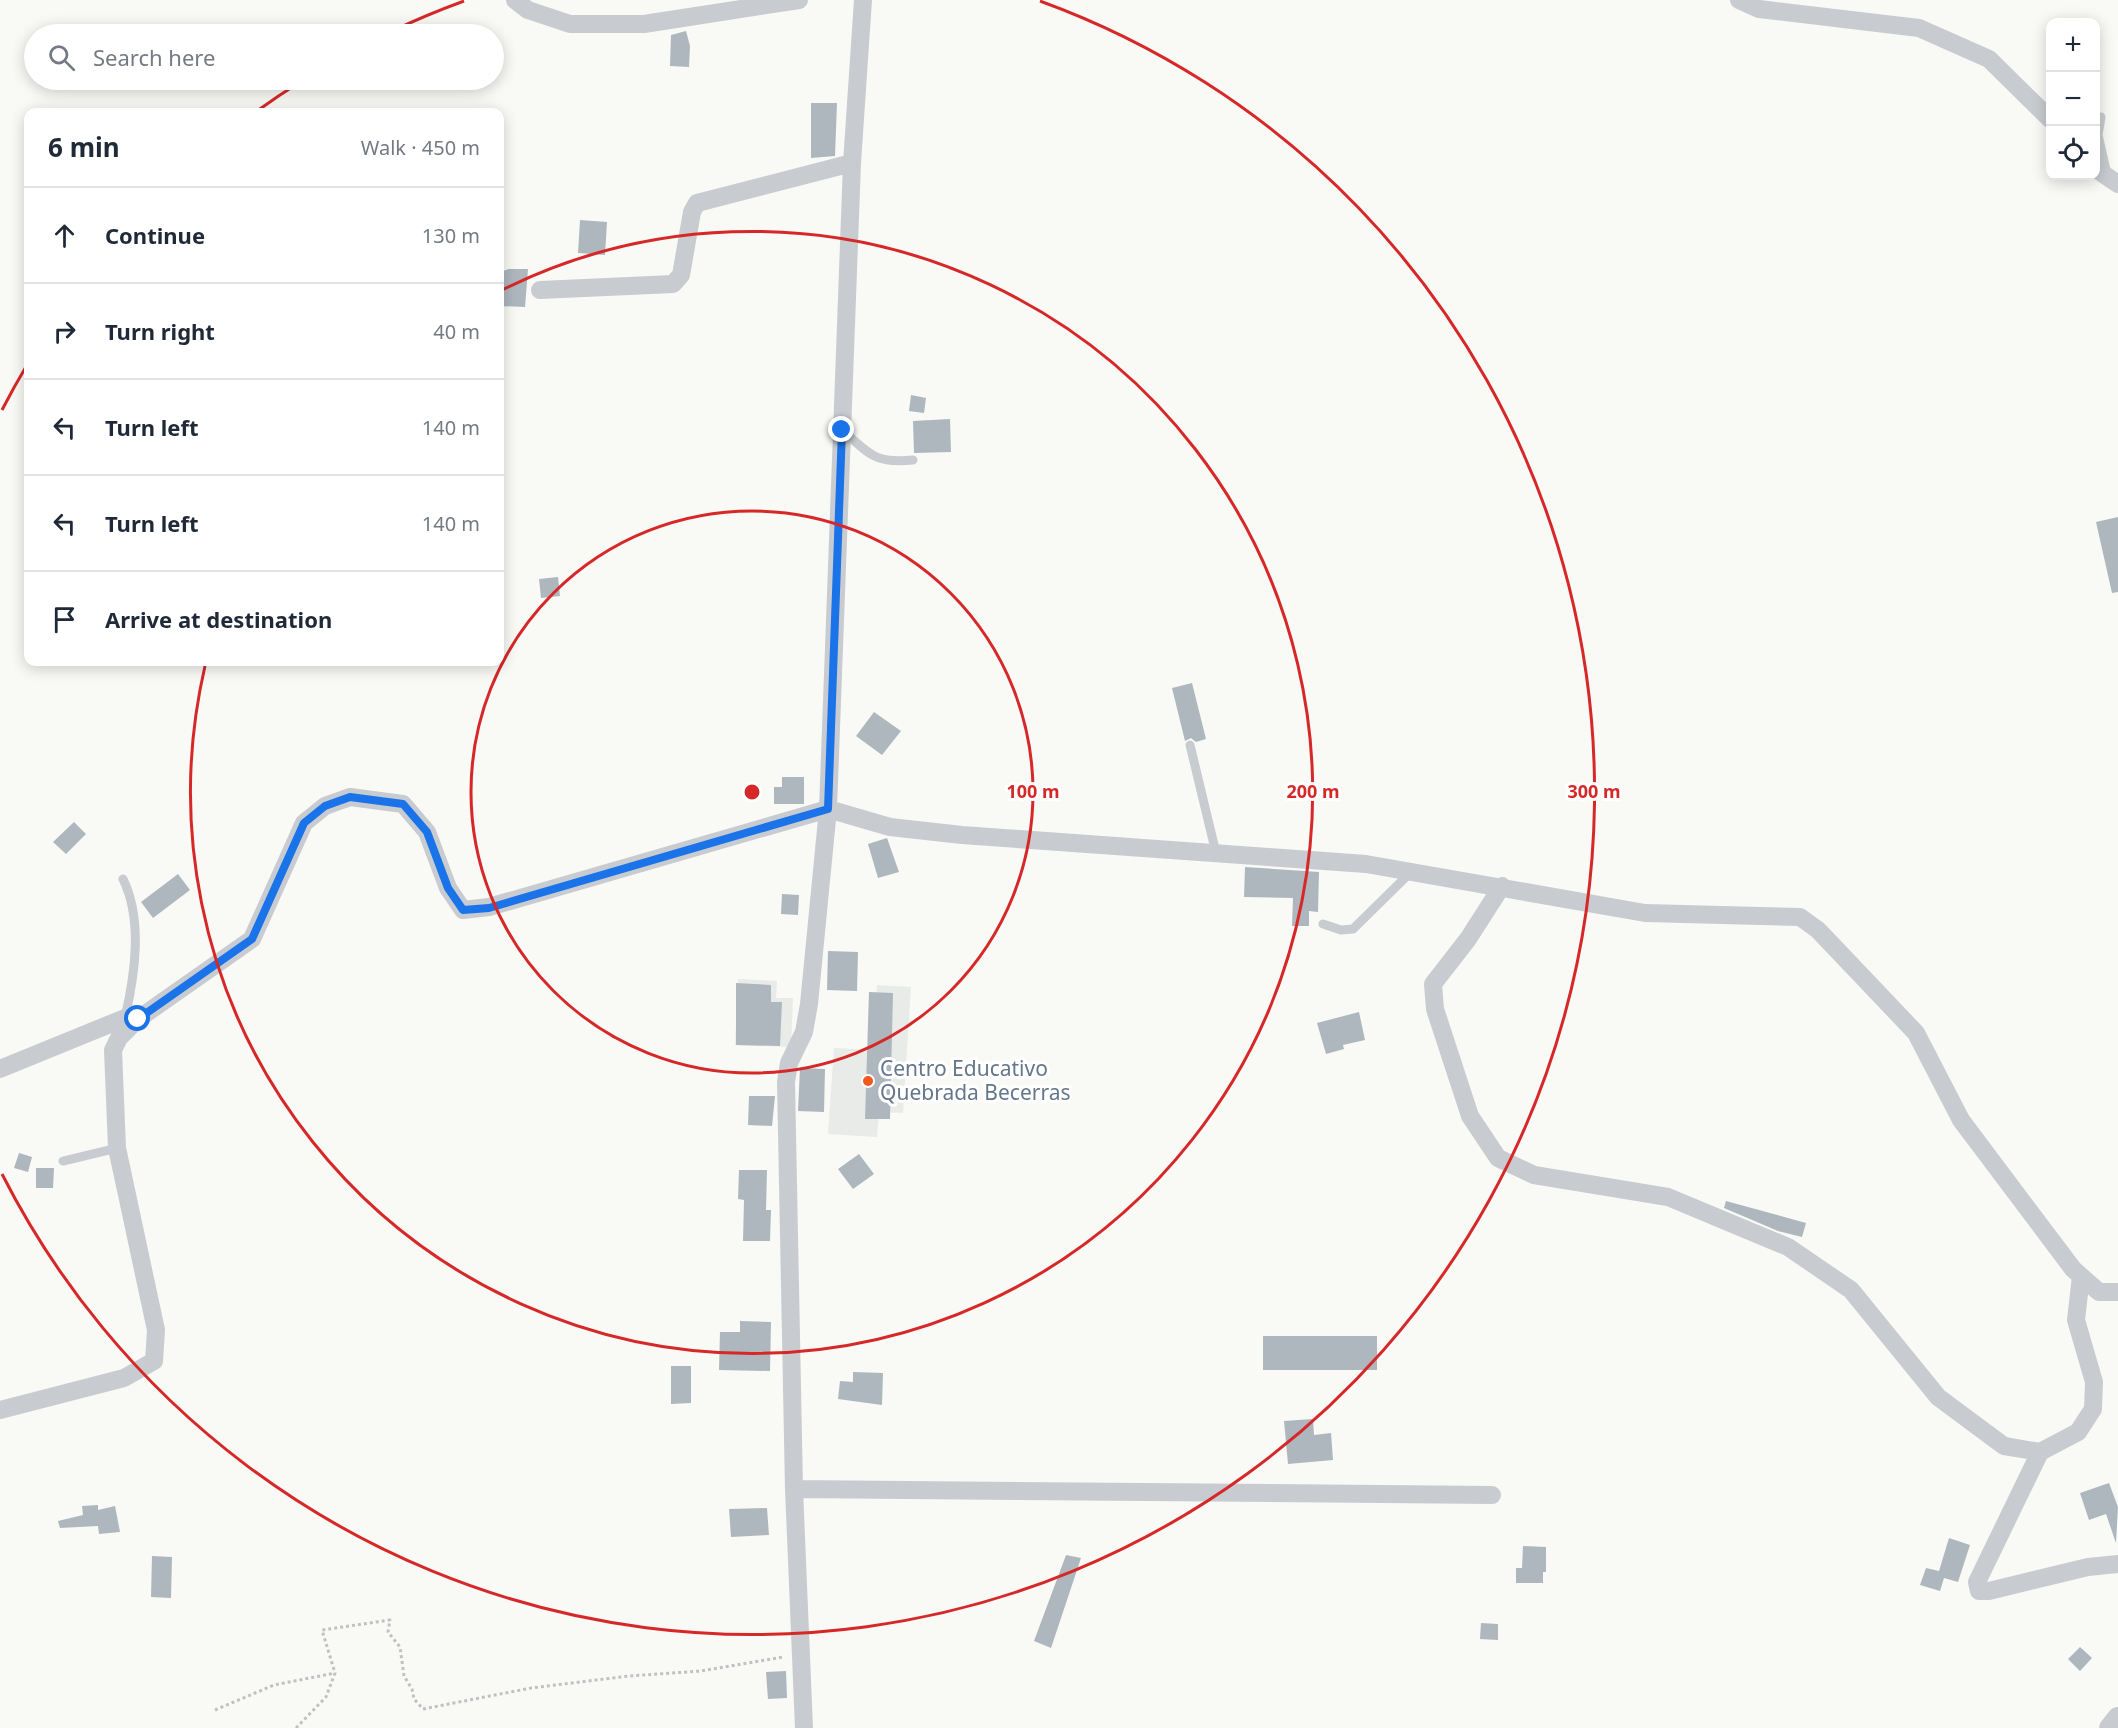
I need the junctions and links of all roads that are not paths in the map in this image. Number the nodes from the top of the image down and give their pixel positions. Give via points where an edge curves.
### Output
1 (514, 0) edge
2 (800, 0) edge
3 (863, 0) edge
4 (1739, 0) edge
5 (2046, 115) edge
6 (2101, 117) dead end
7 (852, 163) junction
8 (2107, 176) edge
9 (540, 290) dead end
10 (842, 430) junction
11 (913, 460) dead end
12 (1190, 745) dead end
13 (828, 809) junction
14 (1216, 853) junction
15 (1412, 872) junction
16 (123, 879) dead end
17 (1502, 886) junction
18 (1323, 924) dead end
19 (132, 1019) junction
20 (0, 1069) edge
21 (117, 1148) junction
22 (63, 1161) dead end
23 (2081, 1275) junction
24 (2118, 1292) edge
25 (0, 1410) edge
26 (2040, 1452) junction
27 (794, 1489) junction
28 (1492, 1495) dead end
29 (2118, 1564) edge
30 (2118, 1718) edge
31 (804, 1728) edge
32 (2110, 1728) edge

1 - 2 street via 528,10 570,24 644,24
3 - 7 street
4 - 5 street via 1759,9 1919,28 1989,59
6 - 8 lane via 2098,135
7 - 9 street via 697,203 681,275 673,284
7 - 10 street
10 - 11 lane via 872,456 884,461
10 - 13 street
12 - 14 lane
13 - 14 street via 900,829
13 - 19 street via 489,908 463,910 448,888 427,832 403,804 350,797 325,806 304,823 252,939
13 - 27 street via 809,1004 804,1032 789,1063 786,1082
14 - 15 street via 1366,864
15 - 17 street
15 - 18 lane via 1353,929
16 - 19 lane via 135,914
17 - 23 street via 1645,913 1800,917 1818,930 1916,1033 1961,1120
17 - 26 street via 1433,984 1435,1009 1470,1116 1498,1158 1534,1175 1668,1197 1788,1247 1851,1290 1938,1397 2004,1446
19 - 20 street
19 - 21 street via 111,1057
21 - 22 lane
21 - 25 street via 156,1330 154,1361 124,1378
23 - 24 street via 2099,1292
23 - 26 street via 2076,1320 2094,1382 2093,1409 2078,1432
26 - 29 street via 1977,1582 1978,1591
27 - 28 street
27 - 31 street
30 - 32 street

